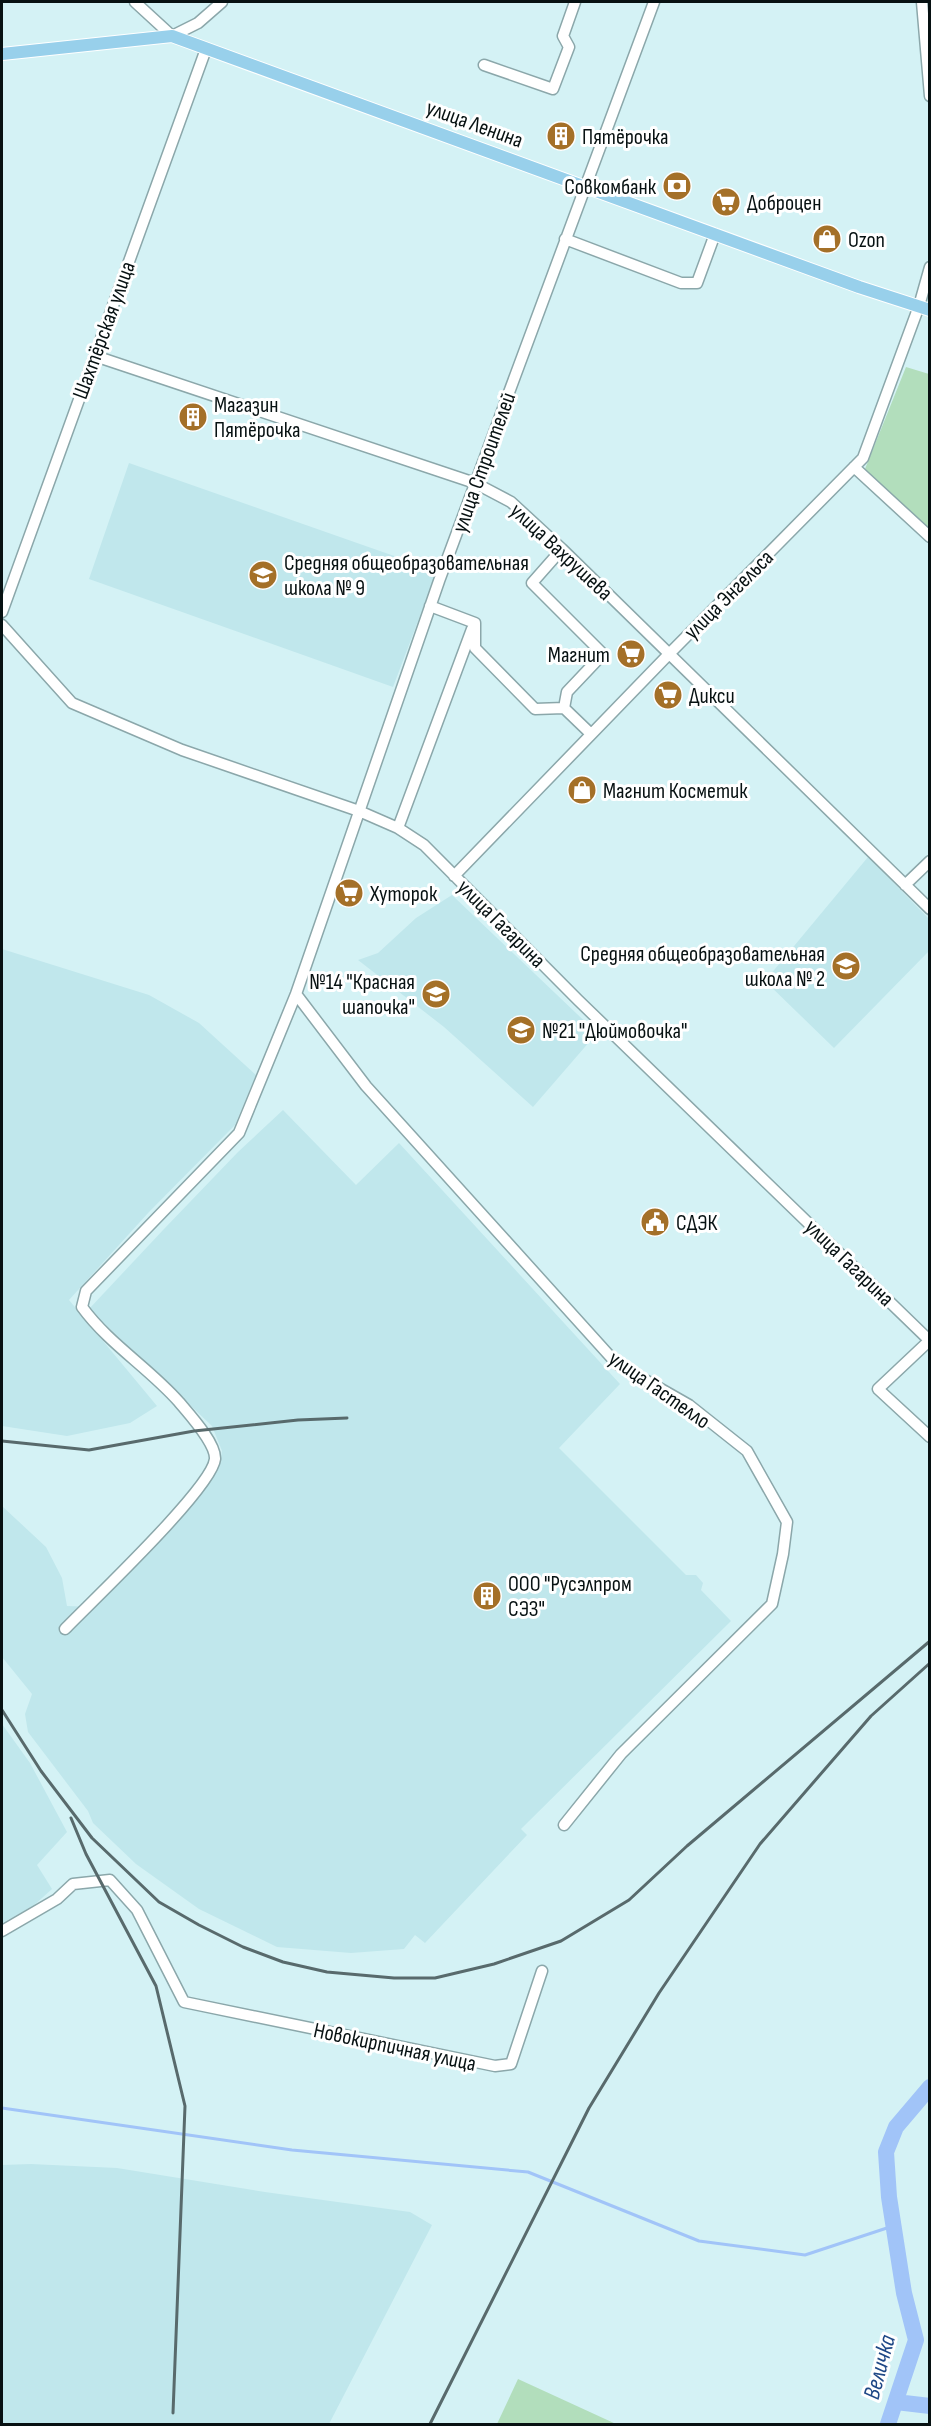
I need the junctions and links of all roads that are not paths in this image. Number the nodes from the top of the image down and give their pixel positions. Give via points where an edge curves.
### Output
1 (135, 2) edge
2 (222, 2) edge
3 (654, 2) edge
4 (921, 2) edge
5 (571, 3) edge
6 (172, 36) junction
7 (206, 49) junction
8 (2, 54) edge
9 (484, 65) dead end
10 (930, 96) edge
11 (585, 185) junction
12 (715, 234) junction
13 (565, 239) junction
14 (930, 267) edge
15 (924, 308) edge
16 (95, 356) junction
17 (854, 467) junction
18 (475, 483) junction
19 (930, 537) edge
20 (562, 549) junction
21 (430, 606) junction
22 (2, 612) edge
23 (475, 623) junction
24 (2, 625) edge
25 (670, 653) junction
26 (564, 708) junction
27 (591, 734) junction
28 (359, 812) junction
29 (398, 828) junction
30 (930, 861) edge
31 (454, 876) junction
32 (905, 885) junction
33 (930, 909) edge
34 (296, 994) junction
35 (929, 1340) edge
36 (930, 1437) edge
37 (65, 1629) dead end
38 (564, 1825) dead end
39 (2, 1931) edge
40 (542, 1971) dead end

1 - 6 street
2 - 6 street via 198,23
3 - 11 street, улица Строителей
4 - 10 street
5 - 9 street via 563,36 569,47 552,89
6 - 7 main road, улица Ленина
6 - 8 main road, улица Ленина
7 - 11 main road, улица Ленина
7 - 16 street, Шахтёрская улица
11 - 12 main road, улица Ленина
11 - 13 street, улица Строителей
12 - 13 street via 697,283 681,283
12 - 15 main road, улица Ленина
13 - 18 street, улица Строителей
14 - 15 street, улица Энгельса
15 - 17 street, улица Энгельса via 863,458
16 - 18 street, улица Вахрушева
16 - 22 street, Шахтёрская улица
17 - 19 street
17 - 25 street, улица Энгельса
18 - 20 street, улица Вахрушева via 511,502
18 - 21 street, улица Строителей
20 - 25 street, улица Вахрушева
20 - 26 street via 532,584 603,654 567,692
21 - 23 street
21 - 28 street, улица Строителей
23 - 26 street via 475,648 535,709
23 - 29 street
24 - 28 street, улица Гагарина via 72,703 182,750
25 - 27 street, улица Энгельса
25 - 32 street, улица Вахрушева
26 - 27 street
27 - 31 street, улица Энгельса
28 - 29 street, улица Гагарина
28 - 34 street, улица Строителей
29 - 31 street, улица Гагарина via 424,845
30 - 32 street
31 - 35 street, улица Гагарина
32 - 33 street, улица Вахрушева
34 - 37 street, улица Строителей via 239,1133 86,1291 82,1307 95,1325 178,1401 210,1441 215,1457 212,1470 170,1523
34 - 38 street, улица Гастелло via 366,1086 617,1364 689,1405 747,1451 787,1522 772,1604 621,1754
35 - 36 street via 878,1389
39 - 40 street, Новокирпичная улица via 57,1899 73,1884 110,1880 137,1910 184,2002 495,2066 511,2064

